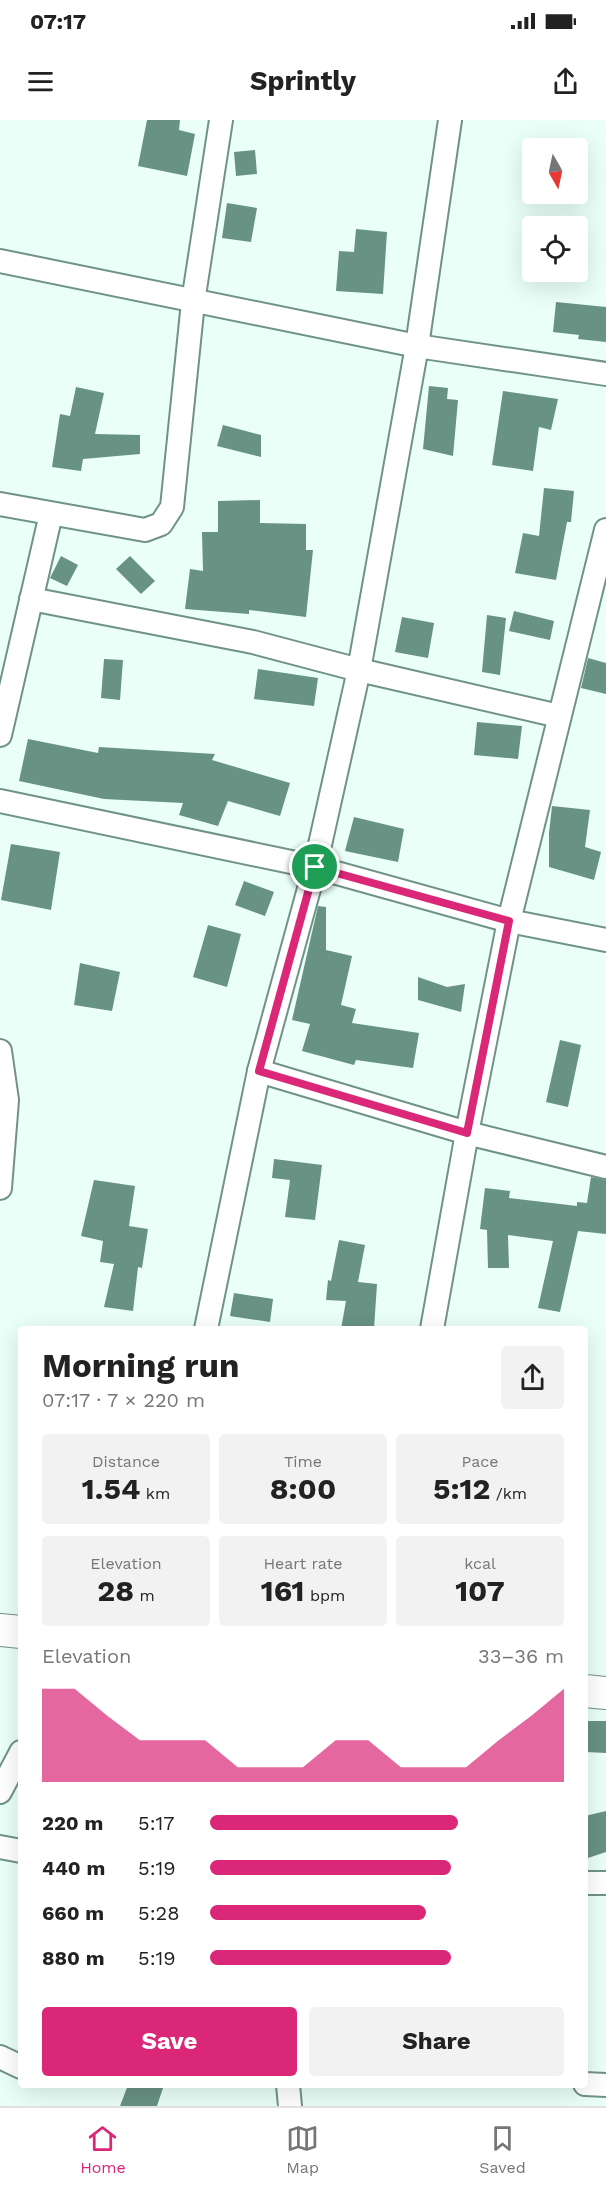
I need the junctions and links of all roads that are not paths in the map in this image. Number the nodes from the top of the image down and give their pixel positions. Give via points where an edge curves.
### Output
1 (221, 120) edge
2 (450, 120) edge
3 (0, 261) edge
4 (193, 302) junction
5 (417, 346) junction
6 (606, 374) edge
7 (0, 504) edge
8 (51, 514) junction
9 (606, 530) edge
10 (31, 599) junction
11 (359, 670) junction
12 (559, 716) junction
13 (0, 735) edge
14 (0, 801) edge
15 (315, 867) junction
16 (509, 921) junction
17 (606, 940) edge
18 (0, 1052) edge
19 (259, 1071) junction
20 (467, 1133) junction
21 (606, 1167) edge
22 (0, 1188) edge
23 (207, 1326) edge
24 (433, 1326) edge
25 (0, 1630) edge
26 (18, 1632) edge
27 (588, 1691) edge
28 (606, 1693) edge
29 (18, 1758) edge
30 (0, 1791) edge
31 (0, 1847) edge
32 (18, 1850) edge
33 (588, 1883) edge
34 (606, 1883) edge
35 (0, 2057) edge
36 (18, 2066) edge
37 (588, 2084) edge
38 (606, 2085) edge
39 (288, 2088) edge
40 (290, 2106) edge

1 - 4 street
2 - 5 street
3 - 4 street
4 - 5 street
4 - 8 street via 172,507 161,524 145,530
5 - 6 street
5 - 11 street
7 - 8 street
8 - 10 street
9 - 12 street
10 - 11 street via 252,642
10 - 13 street
11 - 12 street
11 - 15 street
12 - 16 street
14 - 15 street
15 - 16 street
15 - 19 street
16 - 17 street
16 - 20 street
18 - 22 street via 7,1100
19 - 20 street
19 - 23 street
20 - 21 street
20 - 24 street
25 - 26 street
27 - 28 street
29 - 30 street
31 - 32 street
33 - 34 street
35 - 36 street
37 - 38 street
39 - 40 street

